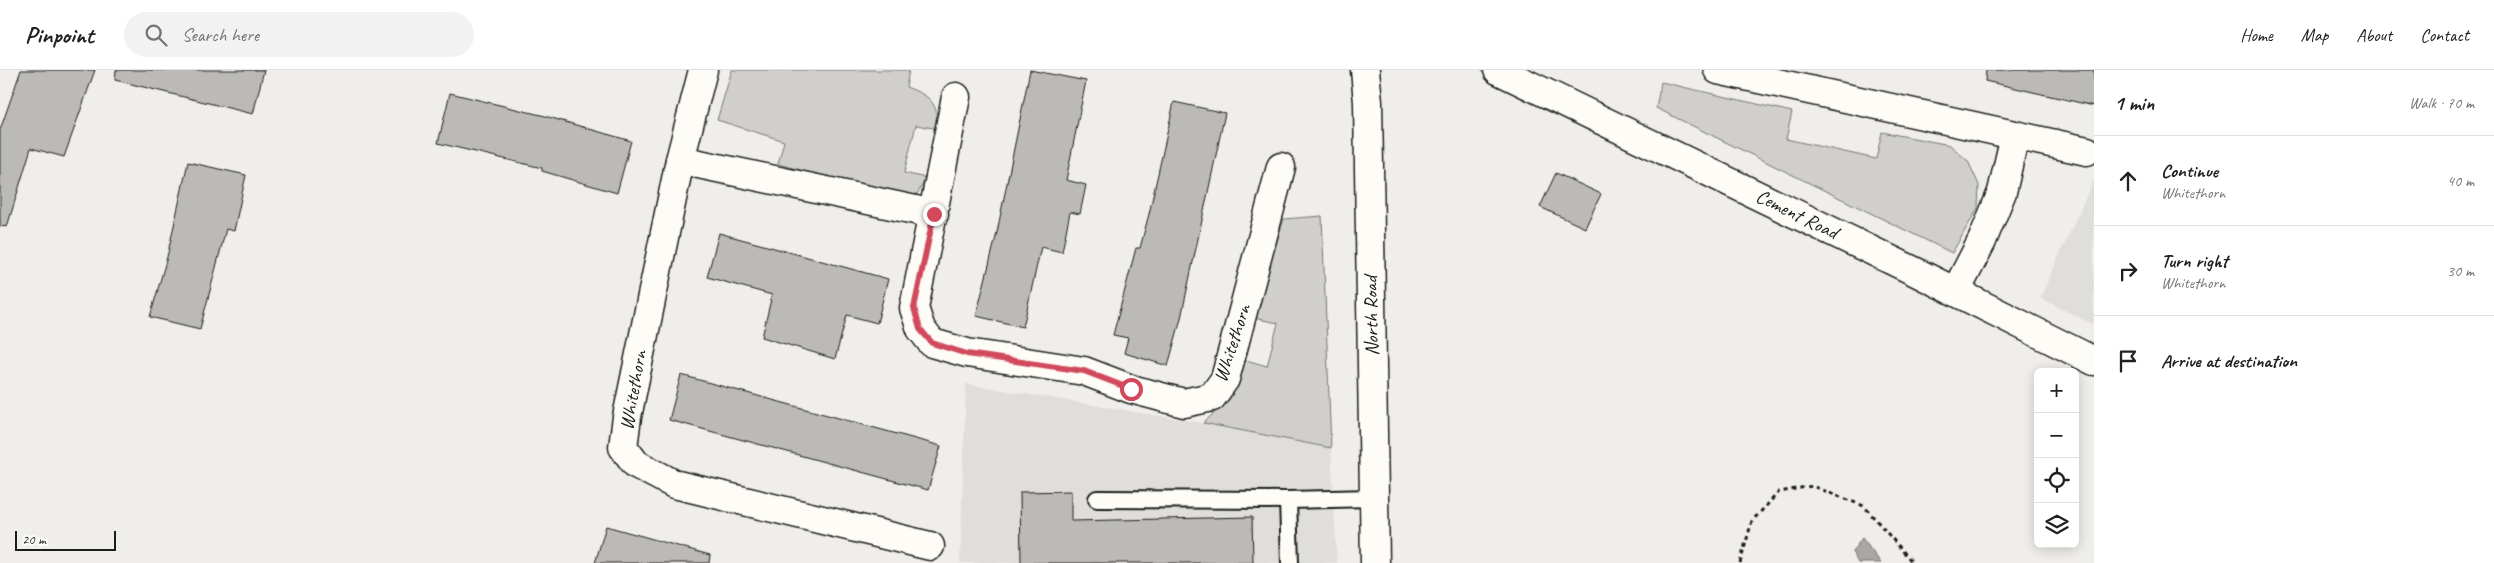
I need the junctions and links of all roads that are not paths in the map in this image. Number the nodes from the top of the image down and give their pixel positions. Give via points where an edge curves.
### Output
1 (703, 70) edge
2 (1365, 70) edge
3 (1498, 70) edge
4 (1718, 70) edge
5 (956, 97) dead end
6 (2015, 136) junction
7 (2087, 151) dead end
8 (680, 160) junction
9 (1281, 167) dead end
10 (934, 214) junction
11 (1956, 291) junction
12 (2094, 361) edge
13 (1373, 498) junction
14 (1098, 499) dead end
15 (1288, 500) junction
16 (930, 546) dead end
17 (1290, 563) edge
18 (1375, 563) edge

1 - 8 street, Whitethorn
2 - 13 street, North Road
3 - 11 street, Cement Road
4 - 6 street
5 - 10 street, Whitethorn
6 - 7 street
6 - 11 street via 2002,192 1982,241
8 - 10 street
8 - 16 street, Whitethorn via 623,447 636,464 674,484
9 - 10 street, Whitethorn via 1224,379 1212,397 1184,403 1131,389 1084,371 967,354 932,343 920,329 914,308
11 - 12 street, Cement Road
13 - 15 lane
13 - 18 street, North Road
14 - 15 lane
15 - 17 lane

